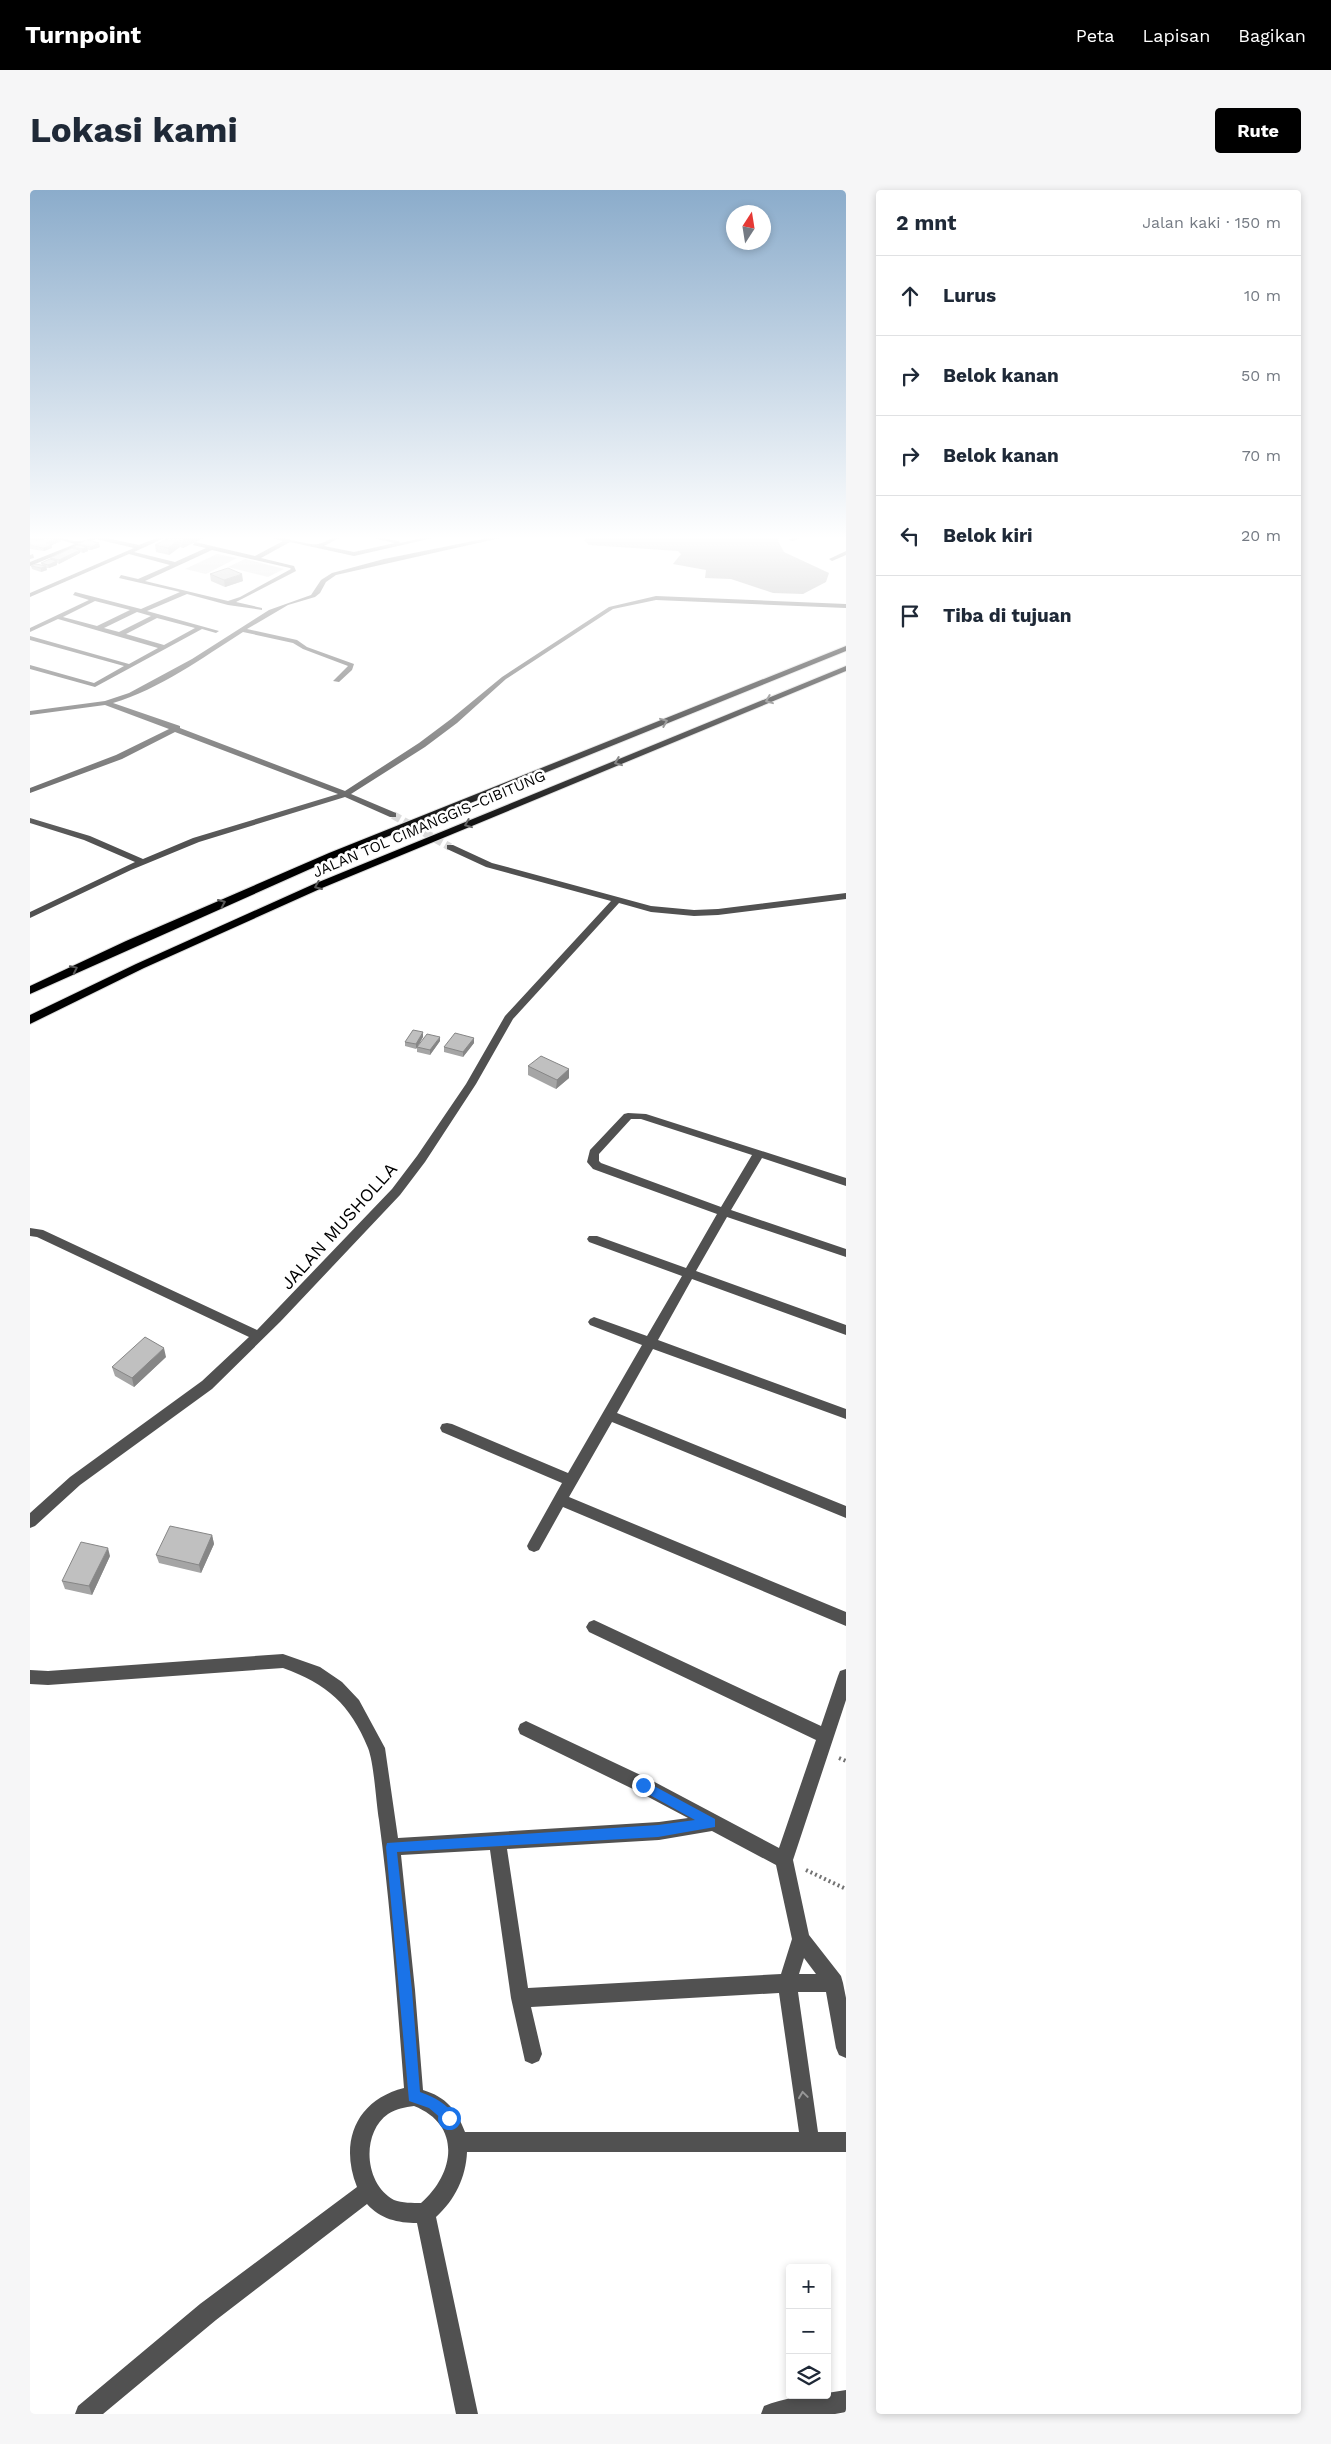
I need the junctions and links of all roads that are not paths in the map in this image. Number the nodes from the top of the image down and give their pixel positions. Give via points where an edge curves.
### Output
1 (33, 639) edge
2 (137, 639) edge
3 (179, 639) edge
4 (228, 639) edge
5 (285, 639) edge
6 (564, 639) edge
7 (164, 647) junction
8 (846, 648) edge
9 (130, 666) junction
10 (30, 667) edge
11 (846, 668) edge
12 (337, 680) dead end
13 (106, 703) junction
14 (38, 704) dead end
15 (51, 708) junction
16 (30, 713) edge
17 (177, 728) junction
18 (30, 791) edge
19 (346, 794) junction
20 (392, 815) tunnel mouth
21 (30, 820) edge
22 (450, 847) tunnel mouth
23 (142, 862) junction
24 (846, 896) edge
25 (617, 900) junction
26 (30, 915) edge
27 (30, 990) edge
28 (30, 1020) edge
29 (759, 1153) junction
30 (846, 1182) edge
31 (724, 1212) junction
32 (30, 1232) edge
33 (593, 1238) dead end
34 (846, 1253) edge
35 (689, 1274) junction
36 (594, 1322) dead end
37 (846, 1330) edge
38 (259, 1336) junction
39 (651, 1342) junction
40 (846, 1414) edge
41 (609, 1415) junction
42 (447, 1428) dead end
43 (572, 1481) junction
44 (561, 1500) junction
45 (846, 1512) edge
46 (30, 1522) edge
47 (534, 1546) dead end
48 (846, 1620) edge
49 (594, 1627) dead end
50 (846, 1676) edge
51 (30, 1677) edge
52 (526, 1729) dead end
53 (824, 1736) junction
54 (712, 1823) junction
55 (497, 1842) junction
56 (391, 1847) junction
57 (784, 1860) junction
58 (801, 1939) junction
59 (787, 1983) junction
60 (834, 1984) junction
61 (520, 1998) junction
62 (846, 2048) edge
63 (532, 2054) dead end
64 (414, 2096) junction
65 (459, 2142) junction
66 (846, 2142) edge
67 (810, 2143) junction
68 (369, 2190) junction
69 (424, 2213) junction
70 (846, 2400) edge
71 (86, 2414) edge
72 (467, 2414) edge
73 (772, 2414) edge

1 - 9 street
2 - 7 street
3 - 7 street
4 - 13 street via 147,688
5 - 12 street via 352,665
6 - 19 street via 504,678 438,733
7 - 9 street
27 -> 8 highway, JALAN TOL CIMANGGIS–CIBITUNG via 294,872
9 - 10 street via 95,686
11 -> 28 highway, JALAN TOL CIMANGGIS–CIBITUNG via 318,886 140,966
13 - 15 street
13 - 17 street
14 - 15 street
15 - 16 street
17 - 18 street via 119,756
17 - 19 street
19 - 20 street
19 - 23 street via 196,840
21 - 23 street via 108,845
22 - 25 street via 489,865
23 - 26 street
24 - 25 street via 694,913 651,909
25 - 38 street, JALAN MUSHOLLA via 508,1018 471,1084 396,1192
29 - 30 street
29 - 31 street
29 - 31 street via 642,1116 623,1119 594,1153 593,1162 597,1166
31 - 34 street
31 - 35 street
32 - 38 street via 39,1232
33 - 35 street
35 - 37 street
35 - 39 street
36 - 39 street
38 - 46 street, JALAN MUSHOLLA via 207,1385 75,1481
39 - 40 street
39 - 41 street
41 - 43 street
41 - 45 street
42 - 43 street
43 - 44 street
44 - 47 street
44 - 48 street
49 - 53 street
50 - 53 street
51 - 56 street via 284,1660 314,1672 336,1687 353,1705 377,1748
52 - 54 street via 643,1785
53 - 57 street
54 - 55 street via 658,1831
54 - 57 street
55 - 56 street
55 - 61 street
56 - 64 street
57 - 58 street
58 - 59 street
58 - 60 street
59 - 60 street
59 - 61 street
67 -> 59 street
60 - 62 street
61 - 63 street
64 - 65 street via 434,2103 449,2118
64 - 68 street via 392,2100 372,2115 361,2138 359,2165
65 - 67 street
65 - 69 street via 456,2171 441,2198
66 - 67 street
68 - 69 street via 390,2209
68 - 71 street via 208,2312
69 - 72 street
70 - 73 street

